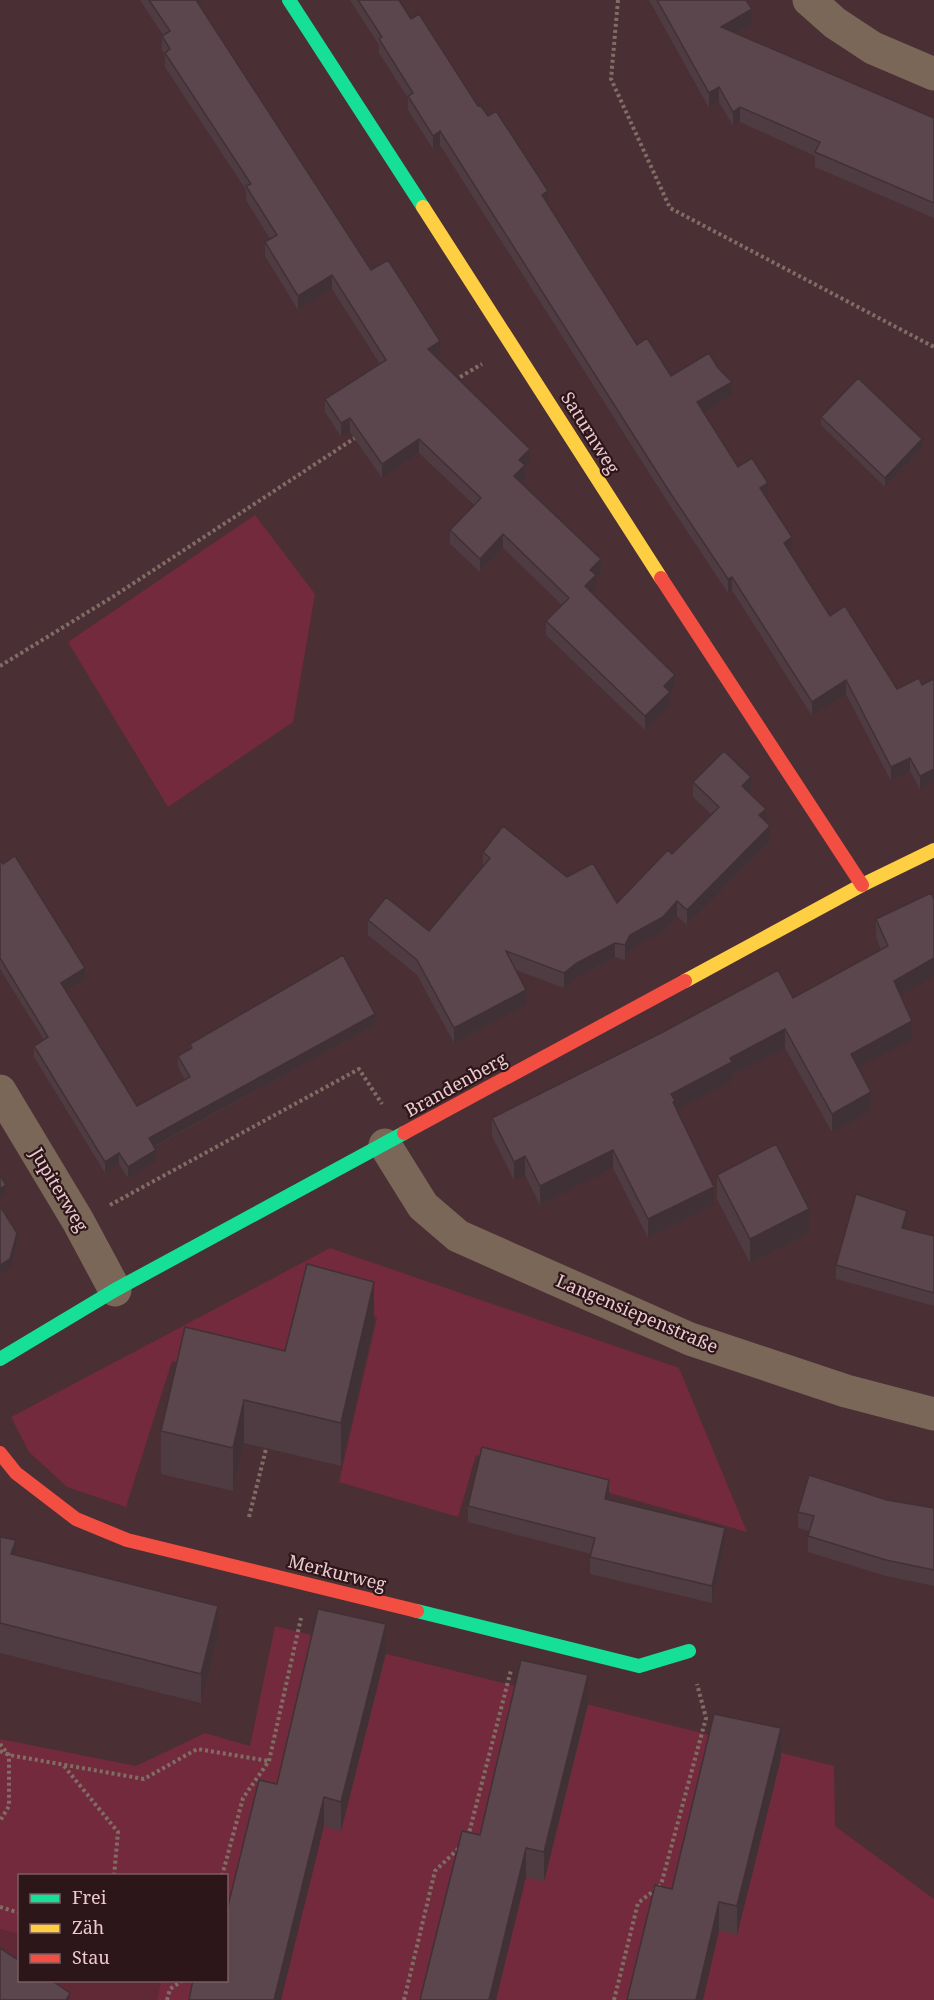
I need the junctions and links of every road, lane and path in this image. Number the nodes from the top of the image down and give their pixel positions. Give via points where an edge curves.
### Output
1 (289, 0) edge
2 (618, 0) edge
3 (809, 0) edge
4 (934, 74) edge
5 (514, 345) junction
6 (934, 347) edge
7 (453, 381) edge
8 (362, 433) edge
9 (0, 666) edge
10 (934, 850) edge
11 (862, 885) junction
12 (0, 1091) edge
13 (394, 1140) junction
14 (78, 1221) junction
15 (115, 1290) junction
16 (0, 1359) edge
17 (934, 1414) edge
18 (266, 1449) edge
19 (0, 1453) edge
20 (249, 1517) dead end
21 (308, 1585) junction
22 (519, 1637) junction
23 (689, 1652) joint
24 (0, 1744) edge
25 (0, 1751) edge
26 (9, 1755) junction
27 (269, 1761) junction
28 (64, 1765) junction
29 (0, 1821) edge
30 (114, 1874) edge
31 (222, 1874) edge
32 (0, 1907) edge
33 (18, 1912) edge
34 (180, 1982) edge
35 (167, 2000) edge
36 (404, 2000) edge
37 (614, 2000) edge

1 - 5 street, Saturnweg
2 - 6 path via 610,79 670,208
3 - 4 street via 873,48
5 - 7 path
5 - 11 street, Saturnweg via 708,654
8 - 9 path
10 - 11 street, Brandenberg
11 - 13 street, Brandenberg
12 - 14 street, Jupiterweg
13 - 14 path via 358,1069
13 - 15 street, Brandenberg
13 - 17 street, Langensiepenstraße via 423,1206 458,1236 690,1339 846,1391
14 - 15 street, Jupiterweg
15 - 16 street, Brandenberg
18 - 20 path
19 - 21 street, Merkurweg via 16,1473 76,1519 127,1540
21 - 22 street, Merkurweg
21 - 27 path
22 - 23 street, Merkurweg via 639,1666
22 - 36 path via 468,1839 435,1871
23 - 37 path via 706,1718 661,1885 638,1902
24 - 26 path
25 - 26 path
26 - 28 path
26 - 29 path via 9,1806
27 - 28 path via 197,1749 144,1779
27 - 31 path via 243,1798
28 - 30 path via 118,1832
32 - 33 path
34 - 35 path via 170,1989

